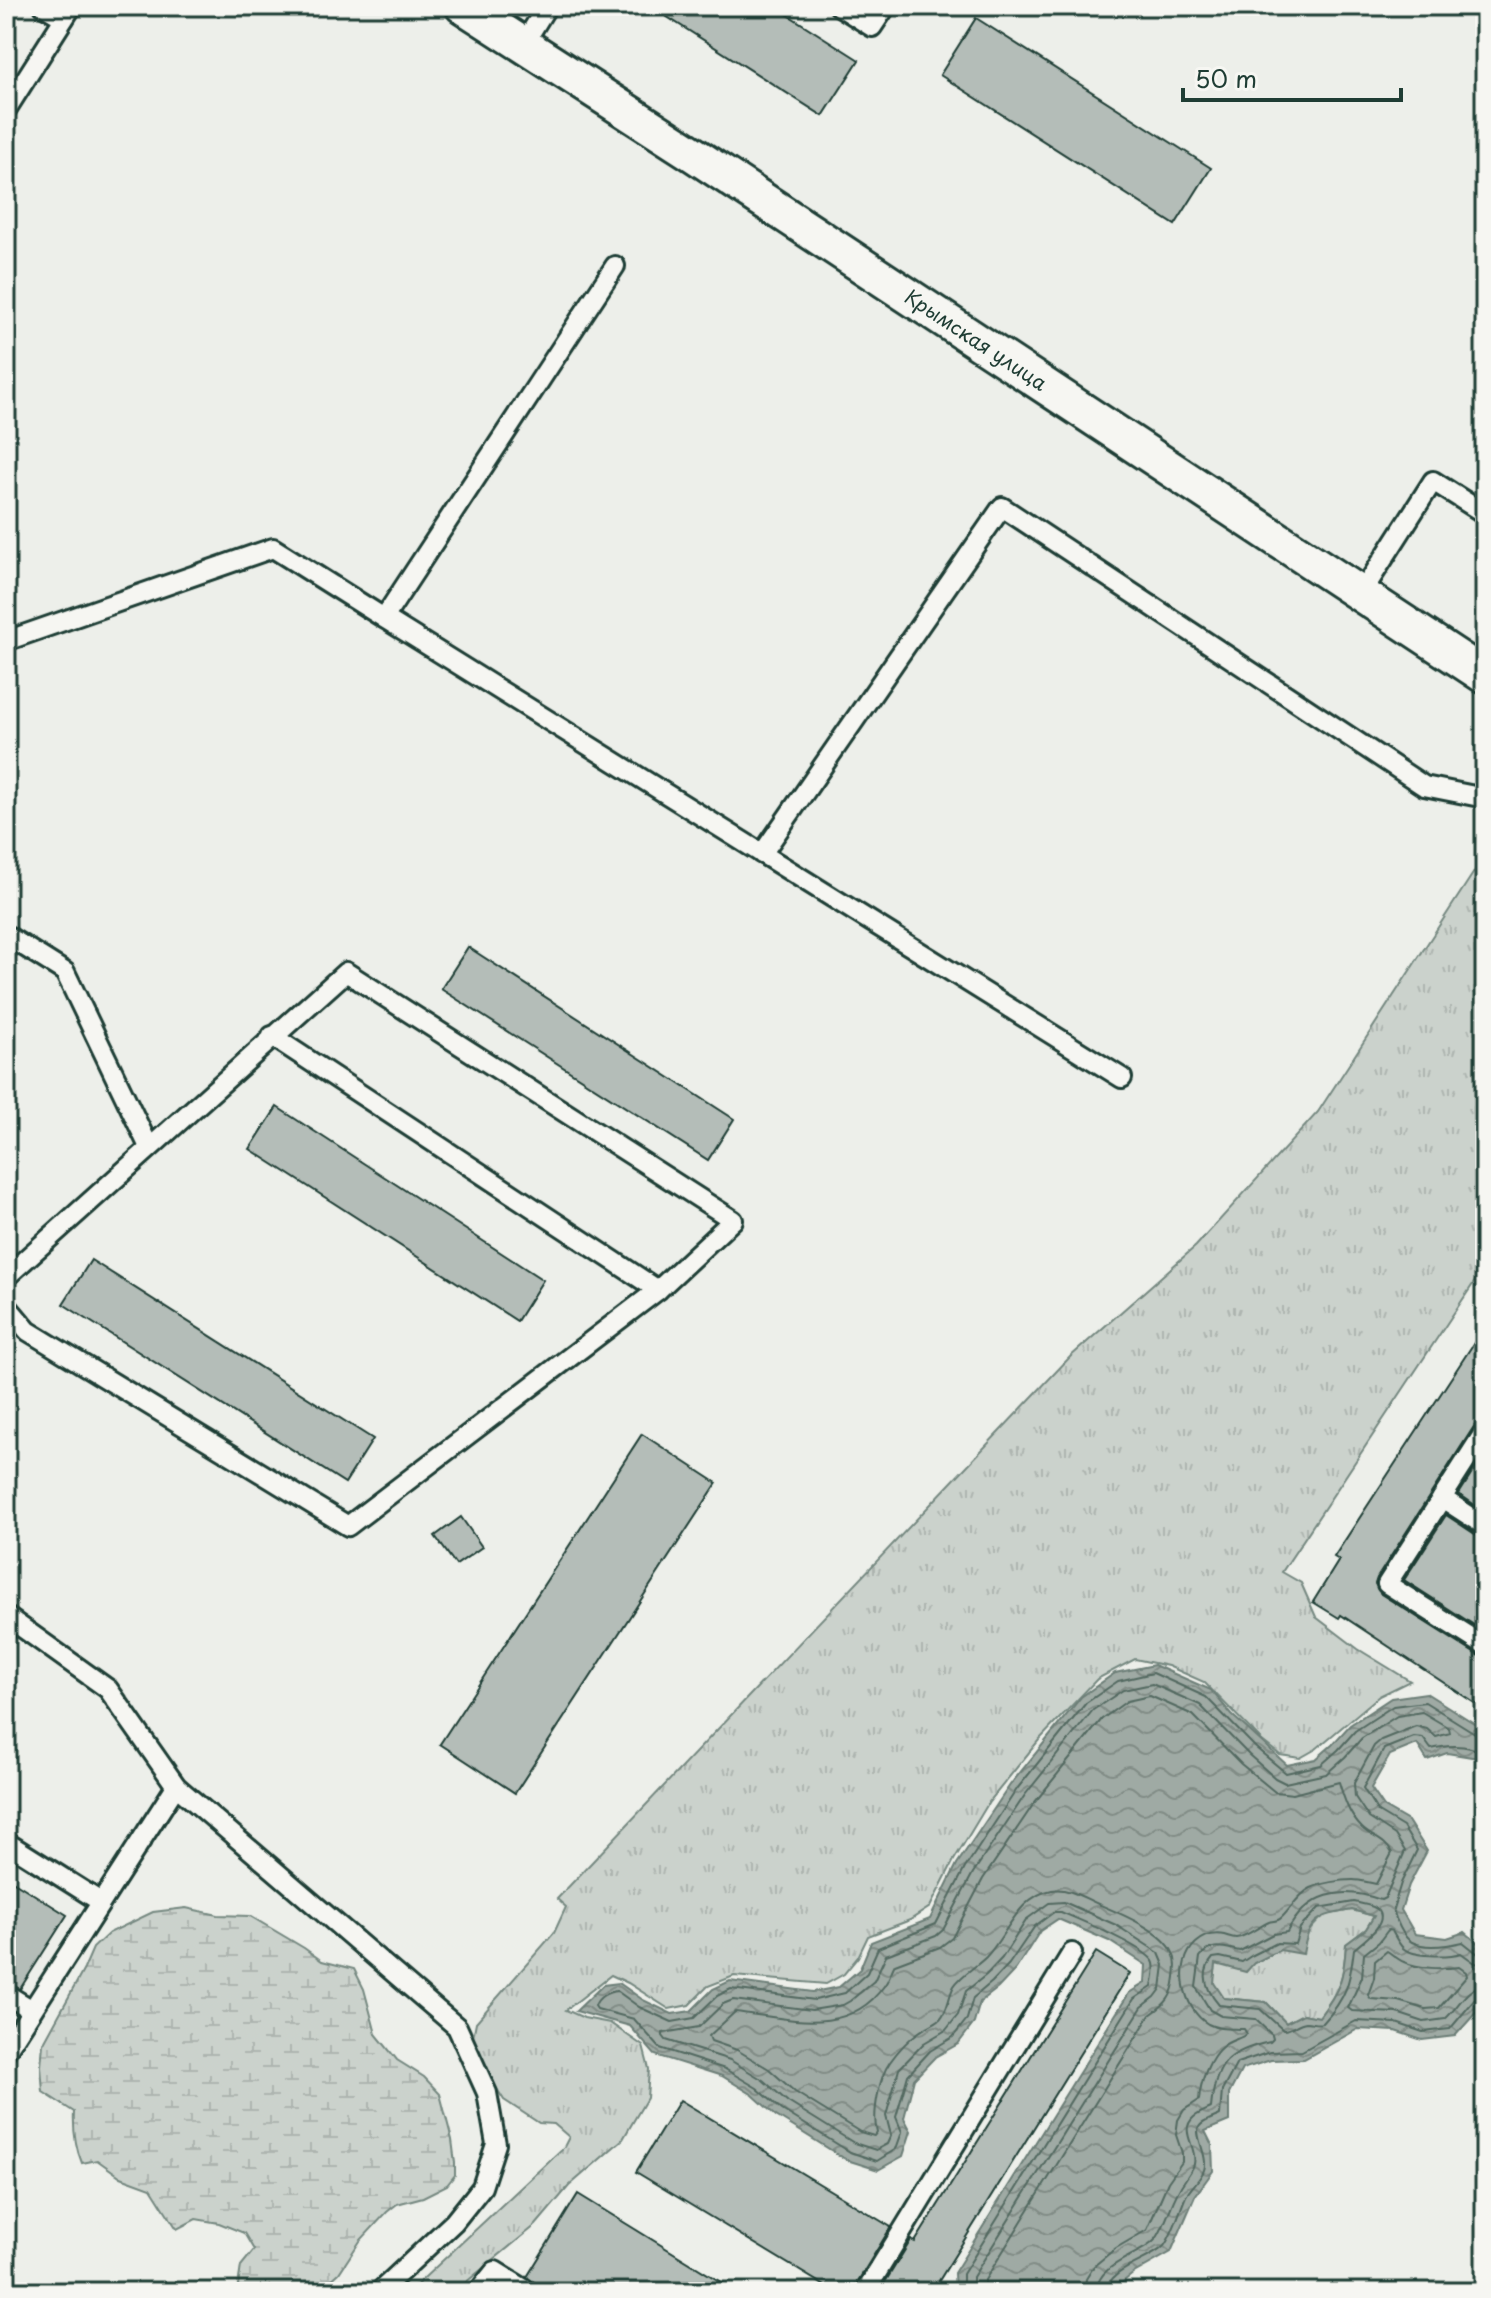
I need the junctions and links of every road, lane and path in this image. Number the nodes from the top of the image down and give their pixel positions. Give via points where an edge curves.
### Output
1 (44, 6) edge
2 (463, 6) edge
3 (547, 6) edge
4 (839, 6) edge
5 (886, 6) edge
6 (68, 12) edge
7 (523, 45) junction
8 (6, 110) edge
9 (615, 266) dead end
10 (1485, 514) edge
11 (1361, 594) junction
12 (384, 618) junction
13 (6, 641) edge
14 (1485, 676) edge
15 (1485, 798) edge
16 (762, 854) junction
17 (6, 935) edge
18 (272, 1036) junction
19 (1122, 1078) dead end
20 (149, 1147) junction
21 (6, 1277) edge
22 (658, 1290) junction
23 (6, 1305) edge
24 (1485, 1431) edge
25 (1442, 1498) junction
26 (1485, 1526) edge
27 (6, 1616) edge
28 (1485, 1646) edge
29 (176, 1786) junction
30 (6, 1842) edge
31 (101, 1902) junction
32 (1072, 1953) dead end
33 (6, 1994) edge
34 (32, 2010) junction
35 (6, 2051) edge
36 (379, 2292) edge
37 (478, 2292) edge
38 (529, 2292) edge
39 (865, 2292) edge

1 - 6 lane
2 - 7 street, Крымская улица
3 - 7 lane
4 - 5 lane via 872,27
6 - 8 lane
7 - 11 street, Крымская улица
9 - 12 lane
10 - 11 lane via 1433,481
11 - 14 street, Крымская улица
12 - 13 lane via 273,548
12 - 16 lane
15 - 16 lane via 1424,786 1002,507
16 - 19 lane
17 - 20 lane via 65,972
18 - 20 lane
18 - 22 lane
18 - 22 lane via 346,972 733,1220
20 - 21 lane
22 - 23 lane via 348,1526 28,1331
24 - 25 lane
25 - 26 lane
25 - 28 lane via 1387,1584
27 - 29 lane via 108,1689
29 - 31 lane
29 - 36 lane via 457,2027 487,2093 496,2144 482,2187 454,2222
30 - 31 lane
31 - 34 lane
32 - 39 lane
33 - 34 lane
34 - 35 lane
37 - 38 lane via 495,2271

